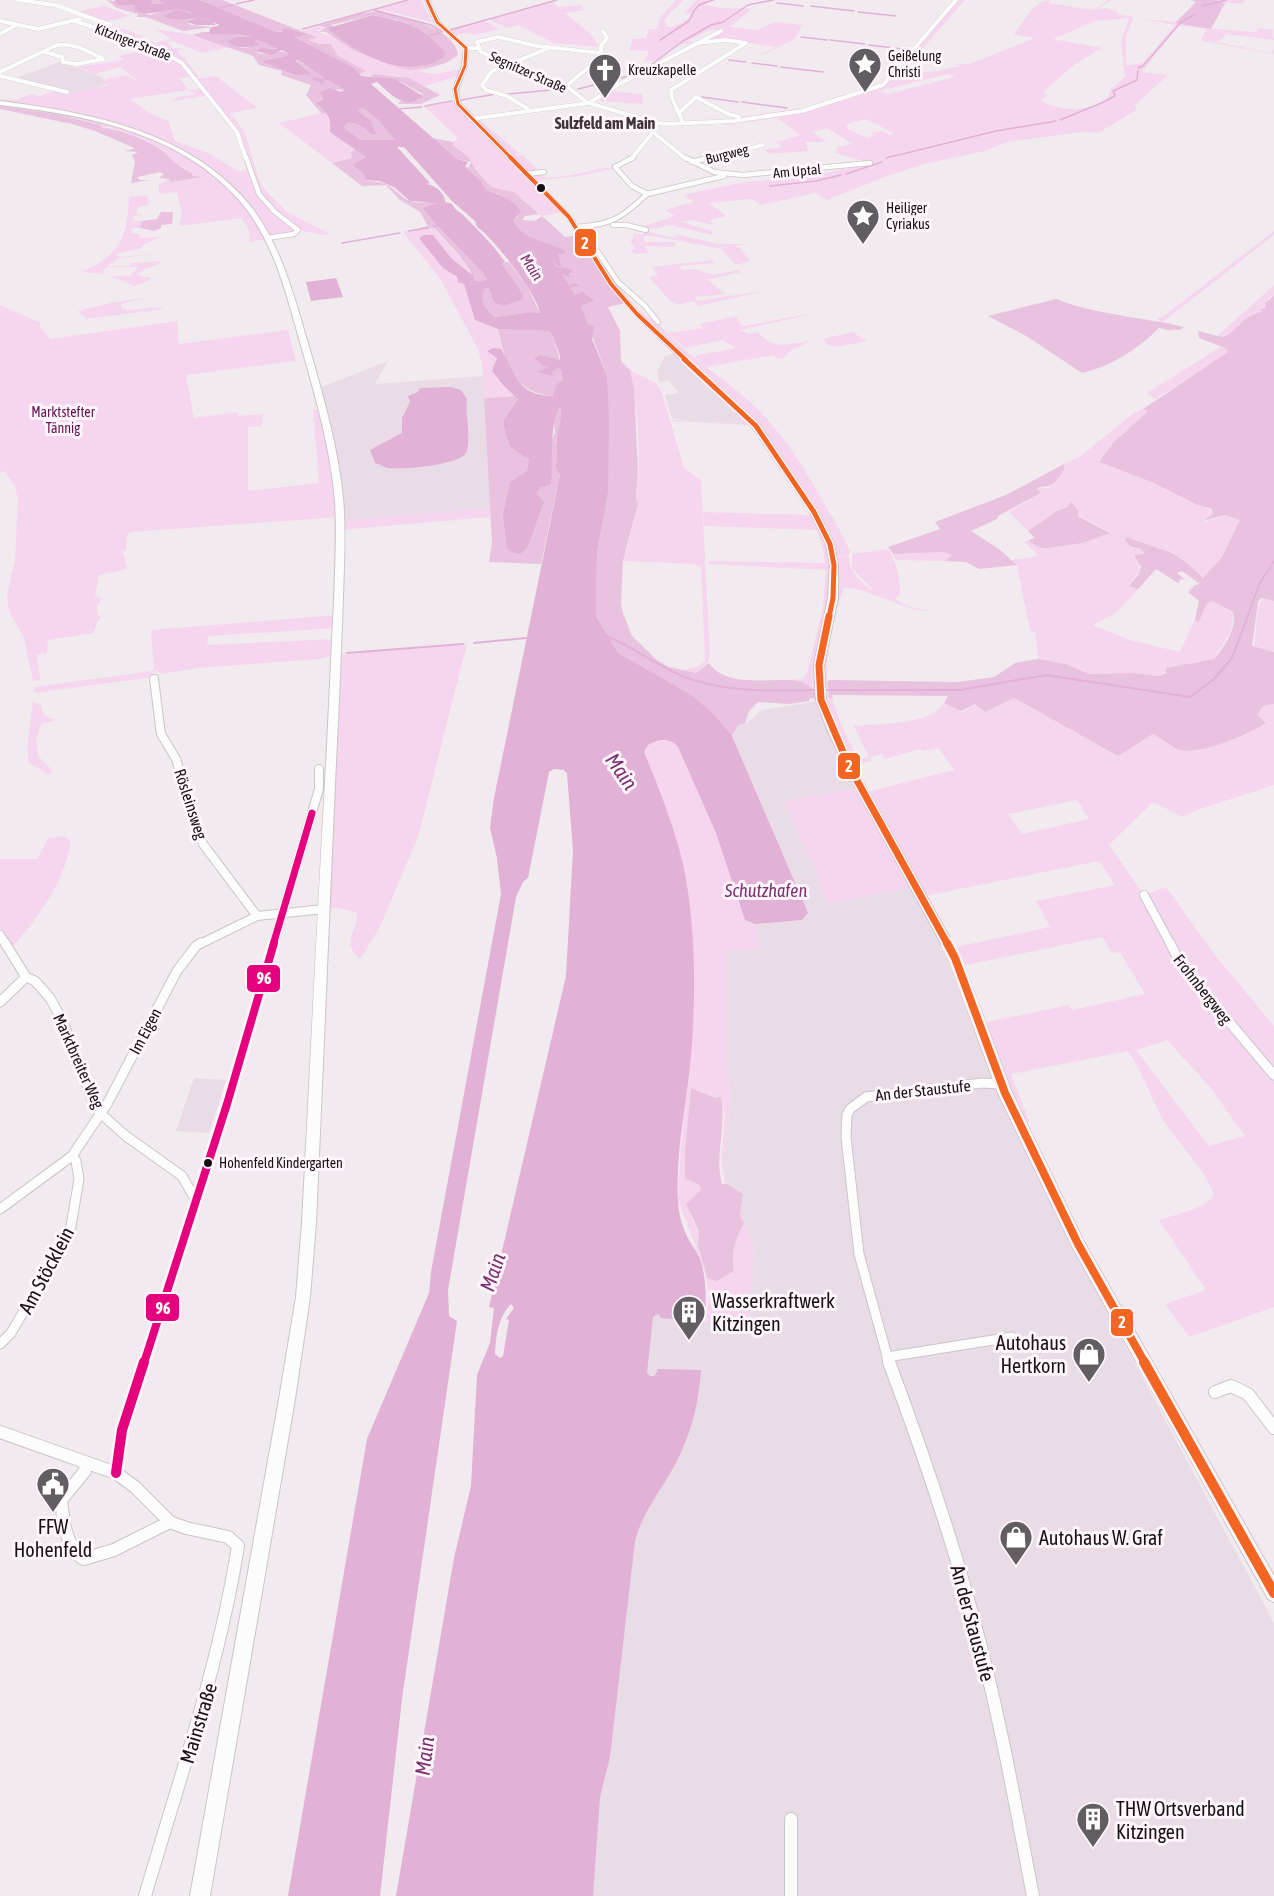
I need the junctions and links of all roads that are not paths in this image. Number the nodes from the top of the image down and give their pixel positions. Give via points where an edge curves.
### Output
1 (18, 0) edge
2 (427, 0) edge
3 (956, 0) edge
4 (89, 17) junction
5 (0, 21) edge
6 (75, 21) junction
7 (16, 25) junction
8 (102, 29) junction
9 (603, 31) dead end
10 (721, 31) dead end
11 (0, 34) edge
12 (733, 38) dead end
13 (725, 40) junction
14 (698, 44) junction
15 (466, 48) junction
16 (479, 48) junction
17 (550, 48) junction
18 (45, 52) junction
19 (601, 52) junction
20 (513, 64) junction
21 (0, 72) edge
22 (0, 76) edge
23 (566, 86) junction
24 (67, 92) dead end
25 (0, 103) edge
26 (588, 103) junction
27 (528, 110) junction
28 (680, 112) junction
29 (740, 117) dead end
30 (471, 118) junction
31 (656, 123) junction
32 (683, 123) junction
33 (653, 132) junction
34 (763, 145) dead end
35 (692, 162) junction
36 (870, 163) dead end
37 (544, 172) dead end
38 (526, 174) junction
39 (724, 176) junction
40 (647, 194) junction
41 (576, 226) junction
42 (594, 226) junction
43 (586, 227) junction
44 (646, 230) dead end
45 (267, 238) junction
46 (658, 322) dead end
47 (154, 679) dead end
48 (319, 769) dead end
49 (1144, 895) dead end
50 (324, 909) junction
51 (281, 915) junction
52 (257, 916) junction
53 (0, 937) edge
54 (26, 977) junction
55 (0, 1002) edge
56 (1274, 1075) edge
57 (1001, 1084) junction
58 (100, 1113) junction
59 (72, 1156) junction
60 (196, 1201) junction
61 (0, 1209) edge
62 (1012, 1337) dead end
63 (0, 1344) edge
64 (887, 1357) junction
65 (1215, 1392) dead end
66 (1274, 1428) edge
67 (0, 1432) edge
68 (86, 1464) junction
69 (116, 1473) junction
70 (170, 1522) junction
71 (1274, 1593) edge
72 (791, 1819) dead end
73 (145, 1896) edge
74 (201, 1896) edge
75 (791, 1896) edge
76 (1033, 1896) edge

1 - 4 street via 55,5
2 - 15 main road via 436,22
3 - 32 street via 880,87 802,111 734,122
4 - 6 street
4 - 8 street via 110,25
5 - 7 street
6 - 7 street via 38,29
6 - 8 street, Kitzinger Straße
7 - 11 street
8 - 45 street, Kitzinger Straße via 163,51 187,68 237,132 259,194 298,230
9 - 19 street via 607,38
10 - 14 street
12 - 13 street
13 - 14 street
13 - 28 street via 746,43 673,88 670,97
14 - 26 street
15 - 16 street, Segnitzer Straße
15 - 30 main road via 454,95
16 - 17 street via 477,42 498,37
16 - 20 street, Segnitzer Straße
17 - 19 street
17 - 20 street
18 - 18 street via 57,45 75,44 103,59 70,64 57,54
18 - 21 street
19 - 23 street via 597,62
20 - 23 street, Segnitzer Straße
20 - 27 street via 492,71 482,88 507,96
22 - 24 street
23 - 26 street, Segnitzer Straße
25 - 45 main road via 103,122 181,152 232,188
26 - 27 street
26 - 31 street
27 - 30 street
28 - 29 street via 698,97 730,116
28 - 32 street
30 - 38 main road
31 - 32 street
31 - 33 street
33 - 35 street
33 - 40 street via 634,158 615,167 632,186
34 - 35 street, Burgweg
35 - 39 street
36 - 39 street, Am Uptal
37 - 38 street
38 - 41 main road
39 - 40 street
40 - 42 street via 620,220
41 - 43 street
41 - 57 main road via 623,298 756,426 820,522 830,544 834,572 833,598 819,665 821,700 849,766 923,896 965,980
42 - 43 street
42 - 44 street via 626,225
43 - 46 street via 588,237 618,282
45 - 50 main road via 289,293 318,395 339,498
47 - 52 street, Rösleinsweg via 161,734 176,759 203,844
48 - 51 street via 319,789
49 - 56 street, Frohnbergweg via 1182,966
50 - 51 street, Im Eigen
50 - 74 main road via 303,1297
51 - 52 street, Im Eigen
51 - 60 street
52 - 58 street, Im Eigen via 196,946 177,971
53 - 54 street, Marktbreiter Weg
54 - 55 street
54 - 58 street, Marktbreiter Weg via 43,989 63,1022
57 - 64 street, An der Staustufe via 874,1094 854,1104 847,1115 859,1254
57 - 71 main road via 1078,1244
58 - 59 street, Im Eigen
58 - 60 street, Marktbreiter Weg via 182,1176
59 - 61 street, Im Eigen
59 - 63 street, Am Stöcklein via 79,1179 70,1232 11,1333
60 - 69 street via 128,1407
62 - 64 street
64 - 76 street, An der Staustufe via 926,1460 981,1647
65 - 66 street via 1232,1386 1248,1394
67 - 68 street
68 - 69 street
68 - 70 street via 85,1472 61,1500 62,1517 76,1554 84,1559 98,1557
69 - 70 street
70 - 73 street, Mainstraße via 228,1537 238,1546 233,1588 211,1681
72 - 75 street

